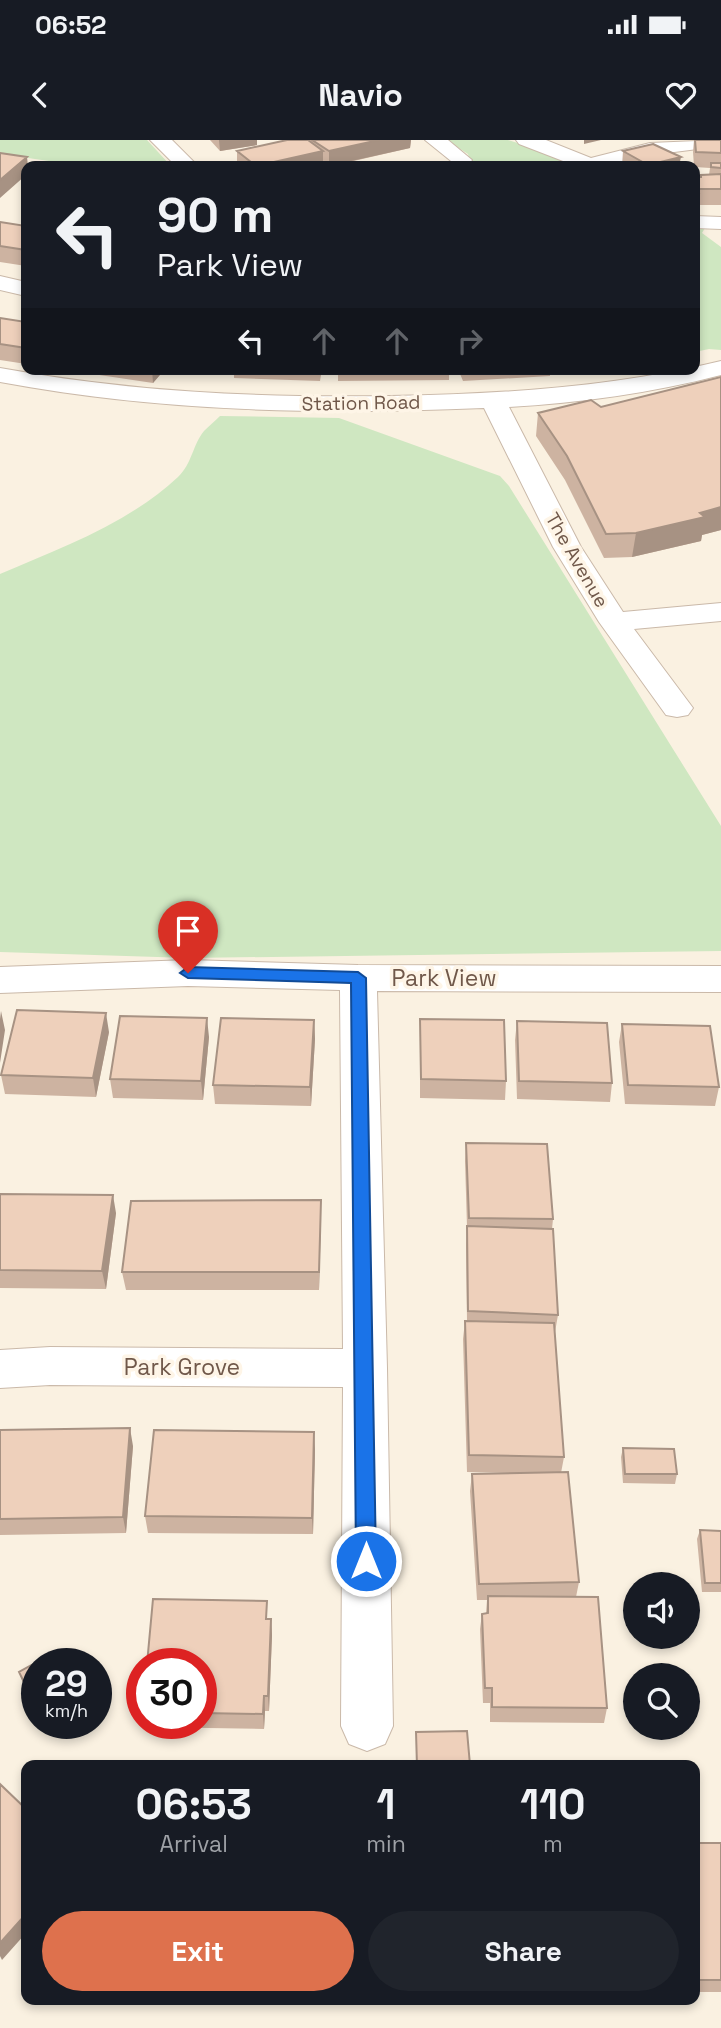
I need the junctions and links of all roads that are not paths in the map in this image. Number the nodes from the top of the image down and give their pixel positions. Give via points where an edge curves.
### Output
1 (160, 140) edge
2 (435, 140) edge
3 (526, 140) edge
4 (721, 140) edge
5 (183, 161) edge
6 (462, 161) edge
7 (580, 161) edge
8 (606, 161) edge
9 (700, 222) edge
10 (721, 223) edge
11 (0, 283) edge
12 (21, 288) edge
13 (721, 368) edge
14 (700, 373) edge
15 (0, 375) edge
16 (692, 375) edge
17 (494, 402) junction
18 (721, 612) edge
19 (614, 622) junction
20 (677, 708) dead end
21 (358, 978) junction
22 (721, 979) edge
23 (0, 980) edge
24 (365, 1368) junction
25 (0, 1369) edge
26 (367, 1726) dead end

1 - 5 street
2 - 6 street
3 - 7 street
4 - 8 street via 650,149
9 - 10 street
11 - 12 street
13 - 14 street, Station Road
15 - 17 street, Station Road via 140,398 200,390 278,404
16 - 17 street, Station Road via 646,386
17 - 19 street, The Avenue via 567,547
18 - 19 street
19 - 20 street, The Avenue
21 - 22 street, Park View
21 - 23 street, Park View via 188,973
21 - 24 street
24 - 25 street, Park Grove
24 - 26 street

